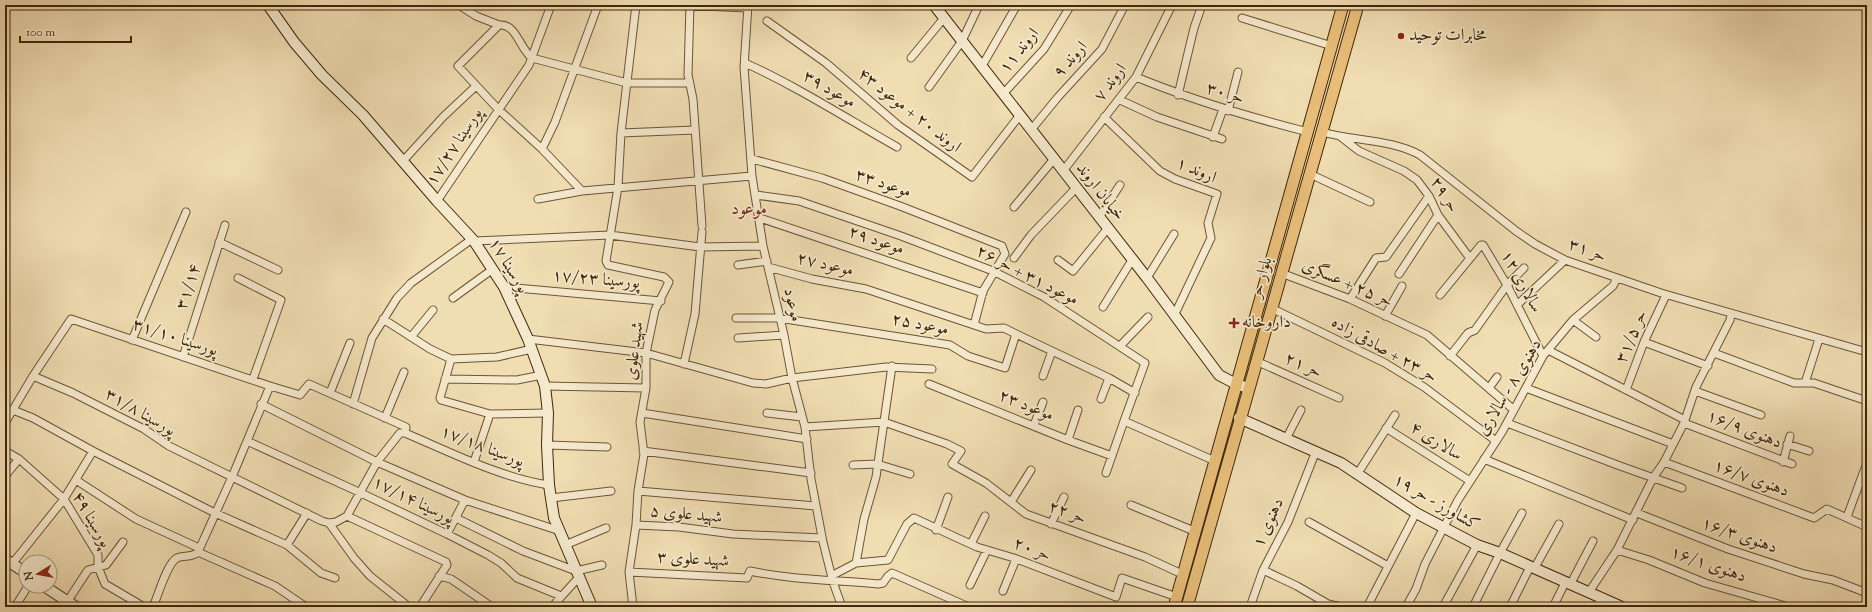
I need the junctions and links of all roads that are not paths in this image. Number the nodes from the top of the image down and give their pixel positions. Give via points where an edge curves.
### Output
1 (268, 5) edge
2 (459, 5) edge
3 (551, 5) edge
4 (598, 5) edge
5 (636, 5) edge
6 (680, 5) edge
7 (979, 5) edge
8 (1017, 5) edge
9 (1071, 5) edge
10 (1126, 5) edge
11 (1172, 5) edge
12 (1202, 5) edge
13 (1343, 5) edge
14 (1358, 5) edge
15 (690, 6) edge
16 (747, 7) edge
17 (940, 10) edge
18 (1242, 18) dead end
19 (767, 21) dead end
20 (499, 25) junction
21 (962, 41) junction
22 (1332, 46) junction
23 (532, 58) junction
24 (911, 58) dead end
25 (745, 63) junction
26 (982, 66) junction
27 (576, 68) junction
28 (1238, 72) dead end
29 (1136, 78) junction
30 (627, 83) junction
31 (689, 83) junction
32 (476, 86) junction
33 (929, 87) dead end
34 (1003, 94) junction
35 (1178, 95) junction
36 (1120, 100) junction
37 (498, 109) junction
38 (1226, 110) junction
39 (1020, 115) junction
40 (1104, 117) junction
41 (695, 130) junction
42 (1031, 130) junction
43 (1308, 132) junction
44 (1322, 132) junction
45 (622, 133) junction
46 (1213, 137) junction
47 (1341, 137) junction
48 (1222, 139) dead end
49 (897, 147) dead end
50 (542, 149) junction
51 (752, 159) junction
52 (1054, 159) junction
53 (403, 160) junction
54 (1063, 171) junction
55 (1310, 174) junction
56 (752, 176) junction
57 (699, 181) junction
58 (1120, 185) dead end
59 (618, 187) junction
60 (1076, 188) junction
61 (582, 191) junction
62 (756, 195) junction
63 (1429, 196) junction
64 (538, 199) dead end
65 (437, 201) junction
66 (1370, 202) dead end
67 (1014, 207) dead end
68 (186, 212) dead end
69 (1438, 215) junction
70 (1099, 217) junction
71 (760, 218) junction
72 (225, 225) dead end
73 (1108, 228) junction
74 (1174, 234) dead end
75 (610, 235) junction
76 (473, 240) junction
77 (219, 242) junction
78 (763, 246) junction
79 (1002, 246) joint
80 (700, 247) junction
81 (1469, 257) junction
82 (1014, 258) dead end
83 (1058, 260) dead end
84 (1132, 260) junction
85 (1565, 260) junction
86 (768, 264) junction
87 (738, 265) dead end
88 (1524, 268) dead end
89 (494, 269) junction
90 (278, 270) dead end
91 (993, 271) junction
92 (1282, 273) junction
93 (1399, 274) dead end
94 (238, 278) dead end
95 (1147, 278) junction
96 (1617, 278) junction
97 (1507, 285) junction
98 (1402, 286) dead end
99 (504, 287) junction
100 (982, 293) junction
101 (1440, 295) dead end
102 (1666, 295) junction
103 (453, 298) dead end
104 (1350, 299) junction
105 (661, 301) junction
106 (1517, 305) junction
107 (1103, 307) dead end
108 (1271, 308) junction
109 (433, 310) dead end
110 (1731, 314) junction
111 (1174, 316) junction
112 (1386, 316) junction
113 (1148, 317) dead end
114 (736, 318) dead end
115 (779, 318) junction
116 (383, 319) junction
117 (1572, 320) junction
118 (974, 325) junction
119 (1016, 334) junction
120 (784, 335) junction
121 (411, 337) junction
122 (1596, 337) dead end
123 (738, 338) dead end
124 (528, 339) junction
125 (1819, 339) junction
126 (132, 340) junction
127 (1644, 342) junction
128 (350, 343) dead end
129 (1120, 346) junction
130 (532, 349) junction
131 (1548, 350) junction
132 (1052, 351) junction
133 (1867, 352) edge
134 (646, 353) junction
135 (1714, 353) junction
136 (1450, 356) junction
137 (1543, 356) junction
138 (183, 357) junction
139 (451, 359) junction
140 (1256, 361) junction
141 (684, 364) junction
142 (892, 366) junction
143 (1708, 366) junction
144 (932, 369) dead end
145 (404, 372) dead end
146 (542, 375) junction
147 (33, 376) junction
148 (1043, 376) dead end
149 (1497, 377) dead end
150 (792, 378) junction
151 (1109, 378) junction
152 (444, 379) junction
153 (253, 380) junction
154 (1805, 383) junction
155 (929, 384) dead end
156 (1236, 384) junction
157 (270, 386) junction
158 (545, 386) junction
159 (646, 388) junction
160 (1248, 388) junction
161 (1489, 388) junction
162 (1526, 388) junction
163 (1626, 390) junction
164 (1695, 391) junction
165 (330, 393) junction
166 (1135, 393) junction
167 (1339, 398) dead end
168 (1101, 399) dead end
169 (1867, 401) edge
170 (1042, 402) dead end
171 (262, 404) junction
172 (353, 404) junction
173 (13, 410) junction
174 (1078, 410) dead end
175 (1302, 410) dead end
176 (1514, 410) junction
177 (548, 413) junction
178 (642, 413) junction
179 (767, 413) dead end
180 (490, 414) junction
181 (1395, 415) dead end
182 (1762, 415) dead end
183 (802, 417) junction
184 (385, 418) junction
185 (1240, 418) junction
186 (884, 422) junction
187 (1124, 422) junction
188 (1685, 422) junction
189 (5, 423) edge
190 (1507, 423) junction
191 (1034, 426) junction
192 (805, 427) junction
193 (1386, 428) junction
194 (405, 433) junction
195 (1790, 436) dead end
196 (1287, 437) junction
197 (807, 440) junction
198 (1068, 440) junction
199 (247, 441) junction
200 (1496, 441) junction
201 (1673, 444) junction
202 (1787, 444) junction
203 (548, 445) junction
204 (608, 447) dead end
205 (5, 451) edge
206 (1316, 451) junction
207 (1809, 451) dead end
208 (93, 452) junction
209 (643, 452) junction
210 (1112, 456) junction
211 (19, 459) junction
212 (1484, 459) junction
213 (1215, 461) junction
214 (376, 462) junction
215 (474, 462) junction
216 (1664, 462) junction
217 (1783, 462) junction
218 (877, 464) junction
219 (1792, 464) dead end
220 (853, 465) dead end
221 (1867, 469) edge
222 (1031, 470) dead end
223 (810, 473) junction
224 (1106, 473) dead end
225 (1358, 473) junction
226 (910, 474) dead end
227 (5, 476) edge
228 (232, 477) junction
229 (1653, 478) junction
230 (76, 480) junction
231 (1470, 481) junction
232 (549, 485) junction
233 (1682, 488) dead end
234 (611, 490) dead end
235 (638, 491) junction
236 (362, 493) junction
237 (948, 497) dead end
238 (1064, 497) dead end
239 (551, 498) junction
240 (64, 499) junction
241 (465, 500) junction
242 (1010, 502) junction
243 (1131, 505) dead end
244 (816, 506) junction
245 (215, 513) junction
246 (307, 513) junction
247 (1416, 513) junction
248 (1522, 513) dead end
249 (347, 516) junction
250 (985, 516) dead end
251 (1635, 517) junction
252 (1846, 517) junction
253 (456, 518) junction
254 (1309, 522) dead end
255 (329, 523) junction
256 (1051, 524) junction
257 (1559, 524) dead end
258 (636, 525) junction
259 (1867, 526) edge
260 (1444, 527) junction
261 (606, 528) dead end
262 (936, 530) junction
263 (560, 531) junction
264 (1194, 531) junction
265 (447, 534) junction
266 (822, 538) junction
267 (1593, 541) dead end
268 (123, 542) dead end
269 (971, 544) junction
270 (287, 545) junction
271 (565, 545) junction
272 (1478, 545) junction
273 (198, 550) junction
274 (987, 550) junction
275 (1617, 550) junction
276 (1500, 553) junction
277 (1016, 559) junction
278 (9, 562) edge
279 (856, 563) junction
280 (602, 565) dead end
281 (1388, 566) junction
282 (98, 567) junction
283 (18, 568) edge
284 (1532, 568) junction
285 (1263, 570) junction
286 (629, 572) junction
287 (578, 574) junction
288 (1182, 574) junction
289 (439, 576) junction
290 (334, 578) dead end
291 (833, 578) junction
292 (1567, 584) junction
293 (970, 585) dead end
294 (1003, 592) dead end
295 (1589, 592) junction
296 (1867, 593) edge
297 (23, 594) edge
298 (53, 594) edge
299 (561, 596) junction
300 (1602, 598) junction
301 (1175, 602) edge
302 (64, 603) edge
303 (15, 607) edge
304 (76, 607) edge
305 (144, 607) edge
306 (153, 607) edge
307 (306, 607) edge
308 (409, 607) edge
309 (420, 607) edge
310 (492, 607) edge
311 (552, 607) edge
312 (592, 607) edge
313 (633, 607) edge
314 (842, 607) edge
315 (969, 607) edge
316 (1187, 607) edge
317 (1250, 607) edge
318 (1342, 607) edge
319 (1368, 607) edge
320 (1406, 607) edge
321 (1443, 607) edge
322 (1473, 607) edge
323 (1510, 607) edge
324 (1553, 607) edge
325 (1597, 607) edge
326 (1622, 607) edge
327 (1789, 607) edge

1 - 53 street, پورسینا ۱۷ via 322,76 363,115
2 - 20 street via 476,16
3 - 23 street, پورسینا ۱۷/۲۷
4 - 27 street
5 - 30 street, شهید علوی
6 - 15 street
7 - 21 street
8 - 26 street
9 - 34 street, اروند ۱۱ via 1044,49
10 - 42 street, اروند ۹ via 1102,49
11 - 29 street, اروند ۷
12 - 35 street
13 - 22 main road, بلوار حر
14 - 44 main road, بلوار حر
15 - 16 street
15 - 31 street
16 - 25 street, موعود
17 - 21 street, خیابان اروند
17 - 24 street
18 - 22 street
19 - 39 street, اروند ۲۰ + موعود ۴۳ via 826,64 898,126 972,177
20 - 23 street via 513,30 526,53
20 - 32 street via 458,66
21 - 26 street, خیابان اروند
21 - 33 street
22 - 43 main road, بلوار حر
23 - 27 street
23 - 37 street, پورسینا ۱۷/۲۷
25 - 49 street, موعود ۳۹ via 777,77
25 - 51 street, موعود
26 - 34 street, خیابان اروند
27 - 30 street
27 - 50 street
28 - 38 street
29 - 35 street, حر ۳۰
29 - 36 street, اروند ۷
30 - 31 street
30 - 45 street, شهید علوی
31 - 41 street
32 - 37 street
32 - 53 street
34 - 39 street, خیابان اروند
35 - 38 street, حر ۳۰
36 - 40 street, اروند ۷
36 - 46 street via 1157,117
37 - 50 street
37 - 65 street, پورسینا ۱۷/۲۷
38 - 43 street, حر ۳۰
38 - 46 street
39 - 42 street, خیابان اروند
40 - 54 street, اروند ۷
40 - 111 street, اروند ۱ via 1160,171 1217,194 1208,223 1211,238
41 - 45 street
41 - 57 street
42 - 52 street, خیابان اروند
43 - 156 main road, بلوار حر
44 - 47 street, حر ۳۱
44 - 55 main road, بلوار حر
45 - 59 street, شهید علوی
46 - 48 street
47 - 63 street, حر ۲۹ via 1359,151 1404,171 1417,180
47 - 85 street, حر ۳۱ via 1361,138 1409,149 1420,155 1516,231
50 - 61 street
51 - 56 street, موعود
51 - 79 street, موعود ۳۳ via 822,178
52 - 54 street, خیابان اروند
52 - 67 street
53 - 65 street, پورسینا ۱۷
54 - 60 street, خیابان اروند
55 - 66 street
55 - 92 main road, بلوار حر
56 - 57 street
56 - 62 street, موعود
57 - 59 street
57 - 80 street via 702,229
58 - 70 street
59 - 61 street
59 - 75 street, شهید علوی
60 - 70 street, خیابان اروند
60 - 82 street via 1030,235
61 - 64 street
62 - 71 street, موعود
62 - 91 street, موعود ۳۱ + حر ۲۶ via 799,201
63 - 69 street, حر ۲۹
63 - 104 street via 1386,257 1376,258
65 - 76 street, پورسینا ۱۷
68 - 126 street
69 - 81 street, حر ۲۹
69 - 93 street
70 - 73 street, خیابان اروند
71 - 78 street, موعود
71 - 100 street, موعود ۲۹
72 - 77 street, ۳۱/۱۴
73 - 83 street via 1073,271
73 - 84 street, خیابان اروند
74 - 95 street
75 - 76 street
75 - 80 street
75 - 105 street, شهید علوی via 606,261 608,265 664,277 669,282
76 - 89 street, پورسینا ۱۷
76 - 116 street via 411,283
77 - 90 street
77 - 138 street, ۳۱/۱۴
78 - 80 street
78 - 86 street, موعود
79 - 91 street, موعود ۲۵ via 1005,254
80 - 141 street via 695,314
81 - 97 street, سالاری ۱۲ via 1483,245
81 - 101 street
84 - 95 street, خیابان اروند
84 - 107 street
85 - 96 street, حر ۳۱
85 - 106 street
86 - 87 street
86 - 115 street, موعود
86 - 118 street, موعود ۲۷ via 812,279 866,289
88 - 97 street
89 - 99 street, پورسینا ۱۷
89 - 103 street
91 - 100 street, موعود ۲۵
91 - 129 street, موعود ۳۱ + حر ۲۶ via 1044,297
92 - 104 street, حر ۲۵ + عسگری
92 - 108 main road, بلوار حر
94 - 153 street via 281,300
95 - 111 street, خیابان اروند
96 - 102 street, حر ۳۱
96 - 117 street, دهنوی ۸ - سالاری via 1613,286
97 - 106 street, سالاری ۱۲
97 - 136 street via 1474,330 1468,333
98 - 112 street
99 - 105 street, پورسینا ۱۷/۲۳
99 - 124 street, پورسینا ۱۷
100 - 118 street, موعود ۲۵
102 - 110 street, حر ۳۱
102 - 127 street, حر ۳۱/۵
104 - 112 street, حر ۲۵ + عسگری
105 - 134 street, شهید علوی via 655,310
106 - 137 street, سالاری ۱۲
108 - 140 main road, بلوار حر
108 - 200 street, حر ۲۳ + صادقی زاده via 1385,363 1424,387
109 - 121 street
110 - 125 street, حر ۳۱
110 - 135 street
111 - 156 street, خیابان اروند via 1219,375
112 - 136 street, حر ۲۵ + عسگری via 1427,335
113 - 129 street
114 - 115 street
115 - 119 street, موعود ۲۵ via 950,345 968,356 1002,368 1005,368
115 - 120 street, موعود
116 - 121 street
116 - 172 street via 372,338
117 - 122 street
117 - 131 street, دهنوی ۸ - سالاری
118 - 119 street, موعود ۲۵ via 986,330 1004,328
119 - 132 street
120 - 123 street
120 - 150 street, موعود
121 - 139 street
124 - 130 street, پورسینا ۱۷
124 - 134 street
125 - 133 street, حر ۳۱
125 - 154 street
126 - 138 street, پورسینا ۳۱/۱۰
126 - 147 street, پورسینا ۳۱/۱۰ via 71,319
127 - 143 street
127 - 163 street, حر ۳۱/۵
128 - 165 street
129 - 166 street, موعود ۳۱ + حر ۲۶ via 1145,363
130 - 139 street via 497,357
130 - 146 street, پورسینا ۱۷
131 - 137 street, دهنوی ۸ - سالاری
131 - 163 street, دهنوی ۱۶/۹
132 - 148 street
132 - 151 street
134 - 141 street
134 - 159 street, شهید علوی
135 - 143 street
135 - 154 street via 1794,383
136 - 161 street, حر ۲۵ + عسگری
137 - 162 street, دهنوی ۸ - سالاری
138 - 153 street, پورسینا ۳۱/۱۰
139 - 152 street
140 - 160 main road, بلوار حر
140 - 167 street, حر ۲۱
141 - 150 street via 753,383 766,384
142 - 144 street
142 - 150 street
142 - 186 street
143 - 164 street
145 - 184 street
146 - 152 street via 517,380
146 - 158 street, پورسینا ۱۷
147 - 173 street
147 - 228 street, پورسینا ۳۱/۸ via 80,396 144,429 168,446
149 - 161 street
150 - 183 street, موعود
151 - 166 street
151 - 168 street
152 - 180 street via 441,400
153 - 157 street, پورسینا ۳۱/۱۰
154 - 169 street via 1814,383
155 - 191 street, موعود ۲۳
156 - 160 street, خیابان اروند
156 - 213 main road, بلوار حر
157 - 165 street, پورسینا ۳۱/۱۰ via 300,394 309,384
157 - 171 street
158 - 159 street
158 - 177 street, پورسینا ۱۷
159 - 178 street, شهید علوی
160 - 185 main road, بلوار حر
161 - 176 street, حر ۲۵ + عسگری
162 - 176 street, دهنوی ۸ - سالاری
162 - 201 street
163 - 188 street, دهنوی ۱۶/۹
164 - 182 street
164 - 188 street
165 - 172 street
166 - 187 street, موعود ۳۱ + حر ۲۶
170 - 191 street
171 - 199 street
171 - 214 street
172 - 184 street
173 - 189 street
173 - 208 street via 33,418
174 - 198 street
175 - 196 street
176 - 190 street, دهنوی ۸ - سالاری
177 - 180 street
177 - 203 street, پورسینا ۱۷
178 - 197 street
178 - 209 street, شهید علوی via 640,422
179 - 183 street
180 - 215 street
181 - 193 street
183 - 192 street, موعود
184 - 194 street via 406,427
185 - 196 street, کشاورز - حر ۱۹
185 - 316 main road, بلوار حر
186 - 192 street
186 - 218 street
186 - 242 street, حر ۲۲ via 961,451 952,464 986,483
187 - 210 street, موعود ۳۱ + حر ۲۶
187 - 213 street
188 - 201 street
188 - 217 street, دهنوی ۱۶/۹
190 - 200 street, دهنوی ۸ - سالاری
190 - 229 street
191 - 198 street, موعود ۲۳
192 - 197 street, موعود
193 - 225 street
193 - 231 street, سالاری ۴
194 - 214 street via 400,433
194 - 215 street, پورسینا ۱۷/۱۸
195 - 202 street
196 - 206 street, کشاورز - حر ۱۹
197 - 223 street, موعود
198 - 210 street, موعود ۲۳
199 - 228 street
199 - 236 street, پورسینا ۱۷/۱۴
200 - 212 street, دهنوی ۸ - سالاری
201 - 216 street
202 - 207 street
202 - 217 street
203 - 204 street
203 - 232 street, پورسینا ۱۷
205 - 211 street, پورسینا ۴۹
206 - 225 street, کشاورز - حر ۱۹
206 - 285 street, دهنوی ۱ via 1288,522
208 - 230 street
208 - 245 street
209 - 223 street
209 - 235 street, شهید علوی
210 - 224 street, موعود ۳۱ + حر ۲۶
211 - 227 street
211 - 240 street, پورسینا ۴۹
212 - 231 street, دهنوی ۸ - سالاری
212 - 251 street, دهنوی ۱۶/۳
213 - 264 main road, بلوار حر
214 - 236 street
214 - 241 street
215 - 232 street, پورسینا ۱۷/۱۸ via 531,482
216 - 229 street
216 - 252 street, دهنوی ۱۶/۷ via 1814,518 1827,509
217 - 219 street, دهنوی ۱۶/۹
218 - 220 street
218 - 226 street
218 - 279 street
221 - 252 street via 1865,468
222 - 242 street
223 - 244 street, موعود
225 - 247 street, کشاورز - حر ۱۹
228 - 245 street
228 - 246 street, پورسینا ۳۱/۸
229 - 233 street
229 - 251 street
230 - 240 street
230 - 273 street via 136,519
231 - 260 street, دهنوی ۸ - سالاری
232 - 239 street, پورسینا ۱۷
234 - 239 street
235 - 244 street
235 - 258 street, شهید علوی
236 - 249 street
236 - 265 street, پورسینا ۱۷/۱۴
237 - 262 street
238 - 256 street
239 - 263 street, پورسینا ۱۷ via 554,518
240 - 278 street
240 - 282 street, پورسینا ۴۹ via 98,555
241 - 253 street
241 - 263 street
242 - 256 street, حر ۲۲ via 1026,514
243 - 264 street
244 - 266 street, موعود
245 - 270 street
245 - 273 street
246 - 255 street, پورسینا ۳۱/۸
246 - 270 street
247 - 260 street, کشاورز - حر ۱۹
247 - 281 street
248 - 276 street
249 - 255 street
249 - 289 street via 442,559 446,565
250 - 269 street
251 - 275 street
251 - 296 street, دهنوی ۱۶/۳
252 - 259 street
253 - 265 street
253 - 287 street via 523,551
254 - 281 street
255 - 308 street via 370,576
256 - 288 street, حر ۲۲ via 1145,557
257 - 284 street
258 - 266 street, شهید علوی ۵ via 733,534
258 - 286 street, شهید علوی
260 - 272 street, کشاورز - حر ۱۹
260 - 320 street, دهنوی ۸ - سالاری
261 - 271 street
262 - 269 street, حر ۲۰
262 - 279 street, حر ۲۰ via 917,519 912,519 888,560
263 - 271 street, پورسینا ۱۷
264 - 288 main road, بلوار حر
265 - 299 street, پورسینا ۱۷/۱۴ via 495,559 517,578
266 - 291 street, موعود
267 - 292 street
268 - 282 street via 106,565
269 - 274 street, حر ۲۰
270 - 290 street via 321,573
271 - 287 street, پورسینا ۱۷
272 - 276 street, کشاورز - حر ۱۹
272 - 321 street
273 - 306 street via 192,556 178,558 170,563
273 - 307 street via 275,586
274 - 277 street, حر ۲۰
274 - 293 street
275 - 295 street
275 - 327 street, دهنوی ۱۶/۱ via 1705,583
276 - 284 street, کشاورز - حر ۱۹
276 - 322 street
277 - 294 street
277 - 301 street, حر ۲۰ via 1116,596 1122,578
278 - 283 street
279 - 291 street
280 - 287 street
281 - 319 street
282 - 302 street via 88,570
282 - 305 street, پورسینا ۴۹ via 105,584
284 - 292 street, کشاورز - حر ۱۹
284 - 323 street
285 - 317 street, دهنوی ۱
285 - 318 street via 1328,604
286 - 291 street, شهید علوی ۳ via 747,578 750,571 775,576
286 - 313 street, شهید علوی
287 - 299 street
287 - 312 street, پورسینا ۱۷
288 - 301 main road, بلوار حر
289 - 309 street
289 - 310 street via 451,579
291 - 314 street, موعود
291 - 315 street via 883,583 890,574 895,574
292 - 295 street, کشاورز - حر ۱۹
292 - 324 street
295 - 300 street, کشاورز - حر ۱۹
297 - 303 street
298 - 302 street
299 - 311 street
300 - 325 street
300 - 326 street, کشاورز - حر ۱۹
302 - 304 street

